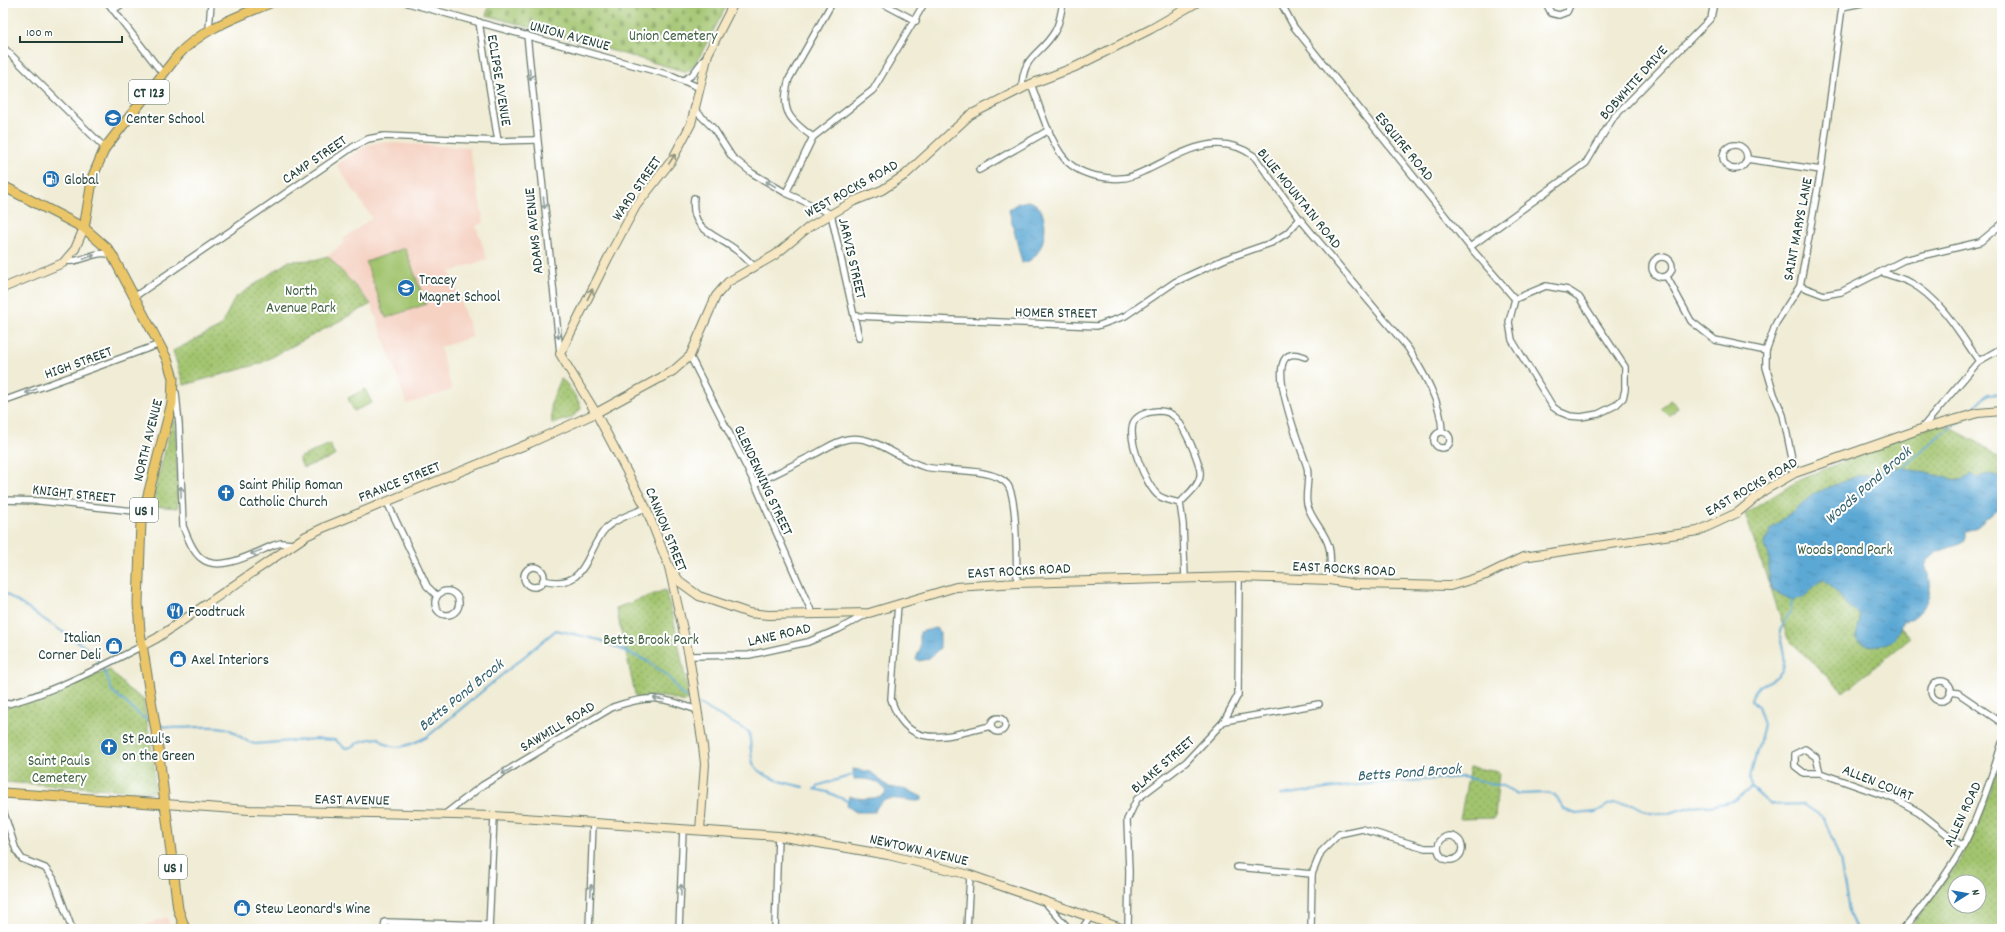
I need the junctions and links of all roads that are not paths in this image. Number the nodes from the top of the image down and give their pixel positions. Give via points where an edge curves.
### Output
1 (108, 3) edge
2 (124, 3) edge
3 (211, 3) edge
4 (270, 3) edge
5 (408, 3) edge
6 (734, 3) edge
7 (832, 3) edge
8 (882, 3) edge
9 (1063, 3) edge
10 (1196, 3) edge
11 (1281, 3) edge
12 (1546, 3) edge
13 (1570, 3) edge
14 (1714, 3) edge
15 (1862, 3) edge
16 (1842, 5) edge
17 (922, 7) dead end
18 (113, 10) junction
19 (916, 21) junction
20 (479, 22) junction
21 (209, 29) junction
22 (527, 35) junction
23 (3, 46) edge
24 (708, 54) junction
25 (163, 74) junction
26 (684, 80) junction
27 (1031, 84) junction
28 (700, 88) junction
29 (1022, 89) junction
30 (695, 110) junction
31 (1049, 130) junction
32 (813, 137) junction
33 (537, 140) junction
34 (498, 141) junction
35 (105, 148) junction
36 (1747, 158) junction
37 (979, 170) dead end
38 (1821, 170) junction
39 (3, 186) edge
40 (786, 193) junction
41 (694, 198) dead end
42 (831, 214) junction
43 (1300, 219) junction
44 (2002, 224) edge
45 (84, 228) junction
46 (1470, 247) junction
47 (112, 255) junction
48 (66, 261) junction
49 (755, 267) junction
50 (1882, 272) junction
51 (1668, 277) dead end
52 (1800, 286) junction
53 (3, 288) edge
54 (134, 296) junction
55 (1516, 299) junction
56 (854, 316) junction
57 (859, 338) dead end
58 (160, 344) junction
59 (2002, 348) edge
60 (1766, 352) junction
61 (560, 354) junction
62 (690, 356) junction
63 (1305, 357) dead end
64 (1979, 361) junction
65 (173, 378) junction
66 (3, 401) edge
67 (2002, 411) edge
68 (596, 413) junction
69 (1920, 430) junction
70 (1442, 431) dead end
71 (1795, 473) junction
72 (755, 484) junction
73 (3, 500) edge
74 (387, 502) junction
75 (1180, 503) junction
76 (646, 508) junction
77 (143, 512) junction
78 (293, 544) junction
79 (669, 567) junction
80 (1239, 577) junction
81 (1185, 579) junction
82 (543, 580) dead end
83 (1329, 580) junction
84 (1017, 583) junction
85 (437, 596) junction
86 (898, 604) junction
87 (869, 613) junction
88 (813, 615) junction
89 (142, 646) junction
90 (689, 656) junction
91 (1950, 692) dead end
92 (1319, 704) dead end
93 (3, 705) edge
94 (697, 709) junction
95 (1224, 721) junction
96 (2002, 723) edge
97 (991, 726) dead end
98 (2002, 743) edge
99 (1820, 773) junction
100 (3, 793) edge
101 (165, 804) junction
102 (3, 810) edge
103 (443, 815) junction
104 (494, 816) junction
105 (593, 823) junction
106 (683, 829) junction
107 (700, 830) junction
108 (778, 836) junction
109 (1962, 846) junction
110 (1438, 848) junction
111 (1237, 867) dead end
112 (1312, 874) junction
113 (970, 875) junction
114 (1045, 902) junction
115 (1090, 917) junction
116 (489, 927) edge
117 (72, 929) edge
118 (184, 929) edge
119 (384, 929) edge
120 (589, 929) edge
121 (679, 929) edge
122 (775, 929) edge
123 (967, 929) edge
124 (1069, 929) edge
125 (1082, 929) edge
126 (1124, 929) edge
127 (1128, 929) edge
128 (1311, 929) edge
129 (1903, 929) edge

1 - 18 street
2 - 18 street
3 - 21 street
4 - 21 main road, CT 123
5 - 20 street, UNION AVENUE
6 - 24 main road, WARD STREET
7 - 32 street via 789,79 786,91 785,104 788,114 793,122
8 - 19 street
9 - 29 street via 1056,30 1027,61 1022,75
10 - 27 main road, WEST ROCKS ROAD via 1075,67
11 - 46 street, ESQUIRE ROAD via 1294,27
12 - 13 street via 1551,12 1559,15 1567,12
14 - 46 street, BOBWHITE DRIVE via 1711,18 1613,118 1586,163
15 - 16 street
16 - 38 street, SAINT MARYS LANE
17 - 19 street
18 - 25 street
19 - 32 street via 873,90
20 - 22 street, UNION AVENUE
20 - 34 street, ECLIPSE AVENUE
21 - 25 main road, CT 123 via 189,43
22 - 26 street, UNION AVENUE
22 -> 33 street, ADAMS AVENUE
23 - 35 street
24 - 26 street, WARD STREET via 692,75
24 - 28 main road, WARD STREET
25 - 35 main road, CT 123
26 - 28 street, UNION AVENUE
27 - 29 main road, WEST ROCKS ROAD
27 - 31 street, BLUE MOUNTAIN ROAD
28 - 30 main road, WARD STREET
29 - 42 main road, WEST ROCKS ROAD via 970,115 905,175 882,190
40 -> 30 street, JARVIS STREET via 752,173 732,157 714,129
61 -> 30 main road, WARD STREET via 611,251 636,206 672,160 691,124
31 - 37 street
31 - 43 street, BLUE MOUNTAIN ROAD via 1062,155 1073,166 1088,174 1107,178 1124,178 1139,173 1194,147 1228,144 1244,149 1254,156
32 - 40 street
33 - 34 street, CAMP STREET
33 -> 61 street, ADAMS AVENUE
34 - 54 street, CAMP STREET via 384,136 368,139
35 - 45 main road, CT 123 via 93,176
36 - 36 street via 1742,147 1734,145 1726,148 1723,156 1726,166 1734,169 1742,167
36 - 38 street
38 - 52 street, SAINT MARYS LANE
39 - 45 main road, US 1
40 - 42 street, JARVIS STREET
41 - 49 street via 692,210 698,224 735,249
42 - 49 main road, WEST ROCKS ROAD
42 - 56 street, JARVIS STREET
43 - 56 street, HOMER STREET via 1287,233 1271,243 1225,259 1175,282 1125,316 1097,326
43 - 70 street, BLUE MOUNTAIN ROAD via 1408,348 1437,402
44 - 50 street via 1980,242 1904,260
45 - 47 main road, NORTH AVENUE / US 1
45 - 48 main road via 75,249
46 - 55 street, ESQUIRE ROAD
48 -> 47 street via 75,262 103,252
47 - 54 main road, NORTH AVENUE / US 1
48 - 53 main road
49 - 62 main road, WEST ROCKS ROAD via 728,282 716,296
50 - 52 street via 1841,292 1824,295
50 - 64 street via 1910,283 1930,297 1949,318
51 - 60 street via 1691,321 1715,340
52 - 60 street, SAINT MARYS LANE via 1776,324
54 - 58 main road, NORTH AVENUE / US 1
55 - 55 street via 1509,322 1512,340 1553,407 1560,412 1581,417 1598,414 1616,406 1623,398 1625,390 1625,367 1579,296 1559,287 1546,286
56 - 57 street, JARVIS STREET
58 - 65 main road, NORTH AVENUE / US 1
58 -> 66 street, HIGH STREET
59 - 64 street
60 - 71 street, SAINT MARYS LANE via 1769,381 1783,415
61 - 68 main road, ADAMS AVENUE
62 - 68 main road, WEST ROCKS ROAD via 673,371
62 - 72 street, GLENDENNING STREET
63 - 83 street via 1298,354 1283,361 1282,386 1288,414 1307,467 1307,504 1329,545
64 - 69 street
65 - 77 main road, NORTH AVENUE / US 1 via 170,410
78 -> 65 street via 274,545 228,563 213,563 200,558 183,526 179,424
67 - 69 main road, EAST ROCKS ROAD via 1978,413
68 - 74 main road, FRANCE STREET
68 - 76 main road, CANNON STREET
69 - 71 main road, EAST ROCKS ROAD
71 - 83 main road, EAST ROCKS ROAD via 1765,490 1737,513 1698,531 1523,557 1486,575 1450,586 1356,584
72 - 84 street via 847,439 868,441 923,466 997,477 1007,483 1013,502
72 - 88 street, GLENDENNING STREET
73 - 77 street, KNIGHT STREET via 40,501
74 - 78 main road, FRANCE STREET via 325,527
74 - 85 street via 427,586
75 - 75 street via 1194,488 1200,476 1182,424 1167,411 1141,415 1134,421 1132,430 1132,440 1141,468 1150,486 1159,496
75 - 81 street
76 - 79 main road, CANNON STREET
76 - 82 street via 607,527 577,576 561,581
77 - 89 main road, NORTH AVENUE / US 1 via 139,536 138,578
78 - 89 main road, FRANCE STREET
79 - 88 main road, EAST ROCKS ROAD via 681,583 699,596 722,604 749,613
79 - 90 main road, CANNON STREET
80 - 81 main road, EAST ROCKS ROAD
80 - 83 main road, EAST ROCKS ROAD
80 - 95 street, BLAKE STREET via 1238,695
81 - 84 main road, EAST ROCKS ROAD
84 - 86 main road, EAST ROCKS ROAD via 956,587
85 - 85 street via 435,605 439,612 449,615 456,610 458,601 453,594 445,592
86 - 87 main road, EAST ROCKS ROAD
86 - 97 street via 891,699 902,722 912,731 925,737 938,737
87 - 88 main road, EAST ROCKS ROAD
87 - 90 street, LANE ROAD via 808,642 749,655
89 - 93 street via 39,693
89 - 101 main road, NORTH AVENUE / US 1
90 - 94 main road, CANNON STREET
91 - 96 street via 1958,694
92 - 95 street
94 -> 103 street, SAWMILL ROAD via 652,697 613,707 483,785
94 - 107 main road, CANNON STREET via 705,764
95 - 127 street, BLAKE STREET via 1186,762 1137,799 1127,820
98 - 109 street, ALLEN ROAD via 1993,774
99 - 99 street, ALLEN COURT via 1816,757 1805,749 1796,754 1795,766 1804,773
99 - 109 street, ALLEN COURT via 1897,800 1919,812
100 - 101 main road, EAST AVENUE
101 - 103 main road, EAST AVENUE via 249,810
101 - 118 main road, US 1 via 178,909
102 - 117 street via 16,850 22,859 45,868 53,878
103 - 104 main road, EAST AVENUE
104 - 105 main road, EAST AVENUE
104 - 116 street
105 - 106 main road, EAST AVENUE
120 -> 105 street
106 - 107 main road, EAST AVENUE
121 -> 106 street
107 - 108 main road, NEWTOWN AVENUE
108 - 113 main road, NEWTOWN AVENUE via 888,855
108 - 122 street
109 - 129 street, ALLEN ROAD via 1921,909
110 - 110 street via 1442,856 1448,859 1457,857 1461,848 1458,840 1450,836 1442,839
110 - 112 street via 1426,848 1362,829 1339,834 1321,852
111 - 112 street
112 - 128 street
113 - 114 main road, NEWTOWN AVENUE
113 - 123 street
114 - 115 main road, NEWTOWN AVENUE
114 - 124 street
115 - 125 street
115 - 126 main road, NEWTOWN AVENUE
116 - 119 street via 385,922

